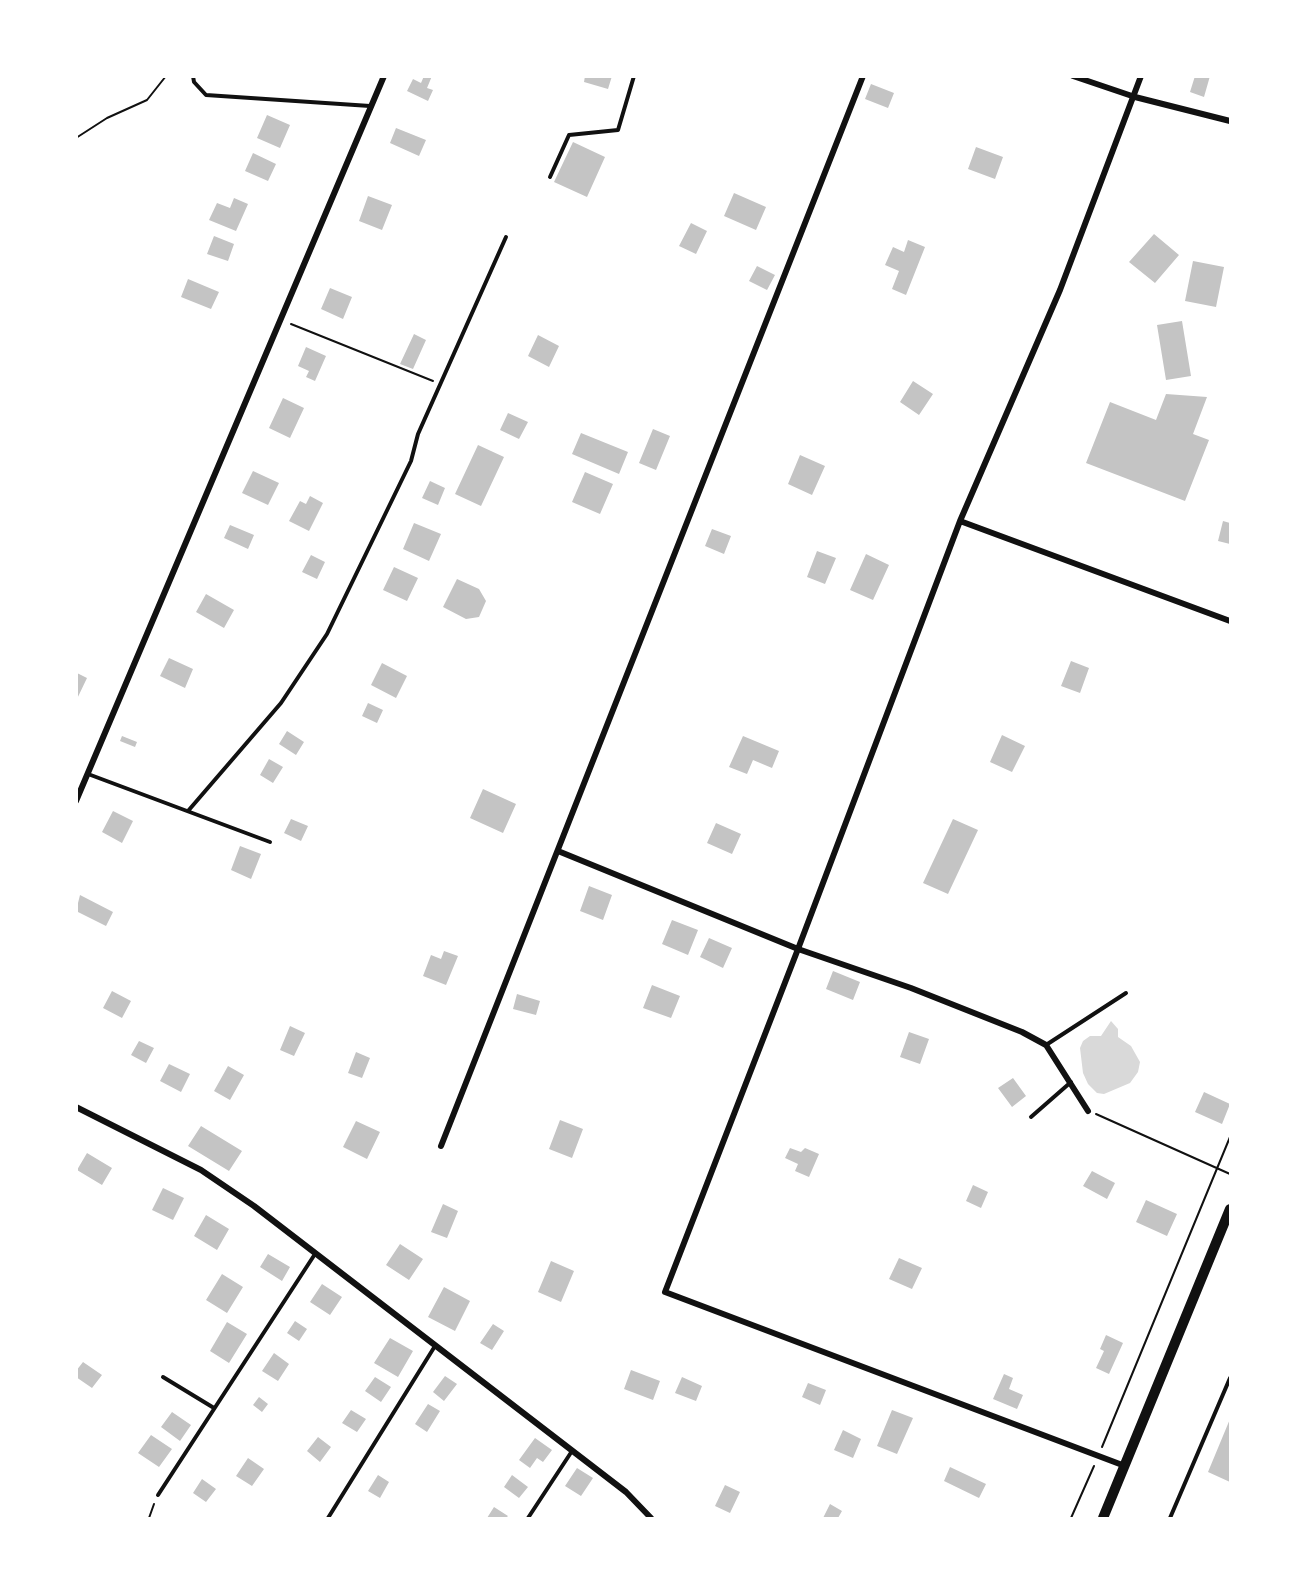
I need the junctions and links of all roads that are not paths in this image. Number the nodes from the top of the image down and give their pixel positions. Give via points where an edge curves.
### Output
1 (193, 76) edge
2 (384, 76) edge
3 (634, 76) edge
4 (864, 76) edge
5 (1073, 76) edge
6 (1141, 76) edge
7 (1134, 97) junction
8 (370, 106) junction
9 (1230, 121) edge
10 (550, 177) dead end
11 (506, 237) dead end
12 (960, 521) junction
13 (1230, 621) edge
14 (88, 774) junction
15 (76, 801) edge
16 (188, 811) junction
17 (270, 842) dead end
18 (558, 851) junction
19 (798, 950) junction
20 (1126, 993) dead end
21 (1046, 1045) junction
22 (1071, 1081) junction
23 (76, 1107) edge
24 (1088, 1111) road end
25 (1031, 1117) dead end
26 (441, 1146) dead end
27 (1230, 1209) edge
28 (315, 1253) junction
29 (435, 1346) junction
30 (163, 1377) dead end
31 (1230, 1378) edge
32 (214, 1408) junction
33 (573, 1450) junction
34 (1125, 1466) junction
35 (158, 1495) road end
36 (328, 1518) edge
37 (528, 1518) edge
38 (651, 1518) edge
39 (1103, 1518) edge
40 (1170, 1518) edge

1 - 8 lane via 206,95
2 - 8 street
3 - 10 lane via 618,130 569,135
4 - 18 street
5 - 7 street
6 - 7 street
7 - 9 street
7 - 12 street via 1060,290
8 - 14 street
11 - 16 lane via 418,434 411,461 327,634 281,703
12 - 13 street
12 - 19 street
14 - 15 street
14 - 16 lane
16 - 17 lane
18 - 19 street
18 - 26 street
19 - 21 street via 910,988
19 - 34 street via 664,1292
20 - 21 lane
21 - 22 street
22 - 24 street
22 - 25 lane
23 - 28 street via 201,1170
27 - 34 street
28 - 29 street
28 - 32 lane
29 - 33 street
29 - 36 lane
30 - 32 lane
31 - 40 lane
32 - 35 lane
33 - 37 lane
33 - 38 street via 626,1492
34 - 39 street

